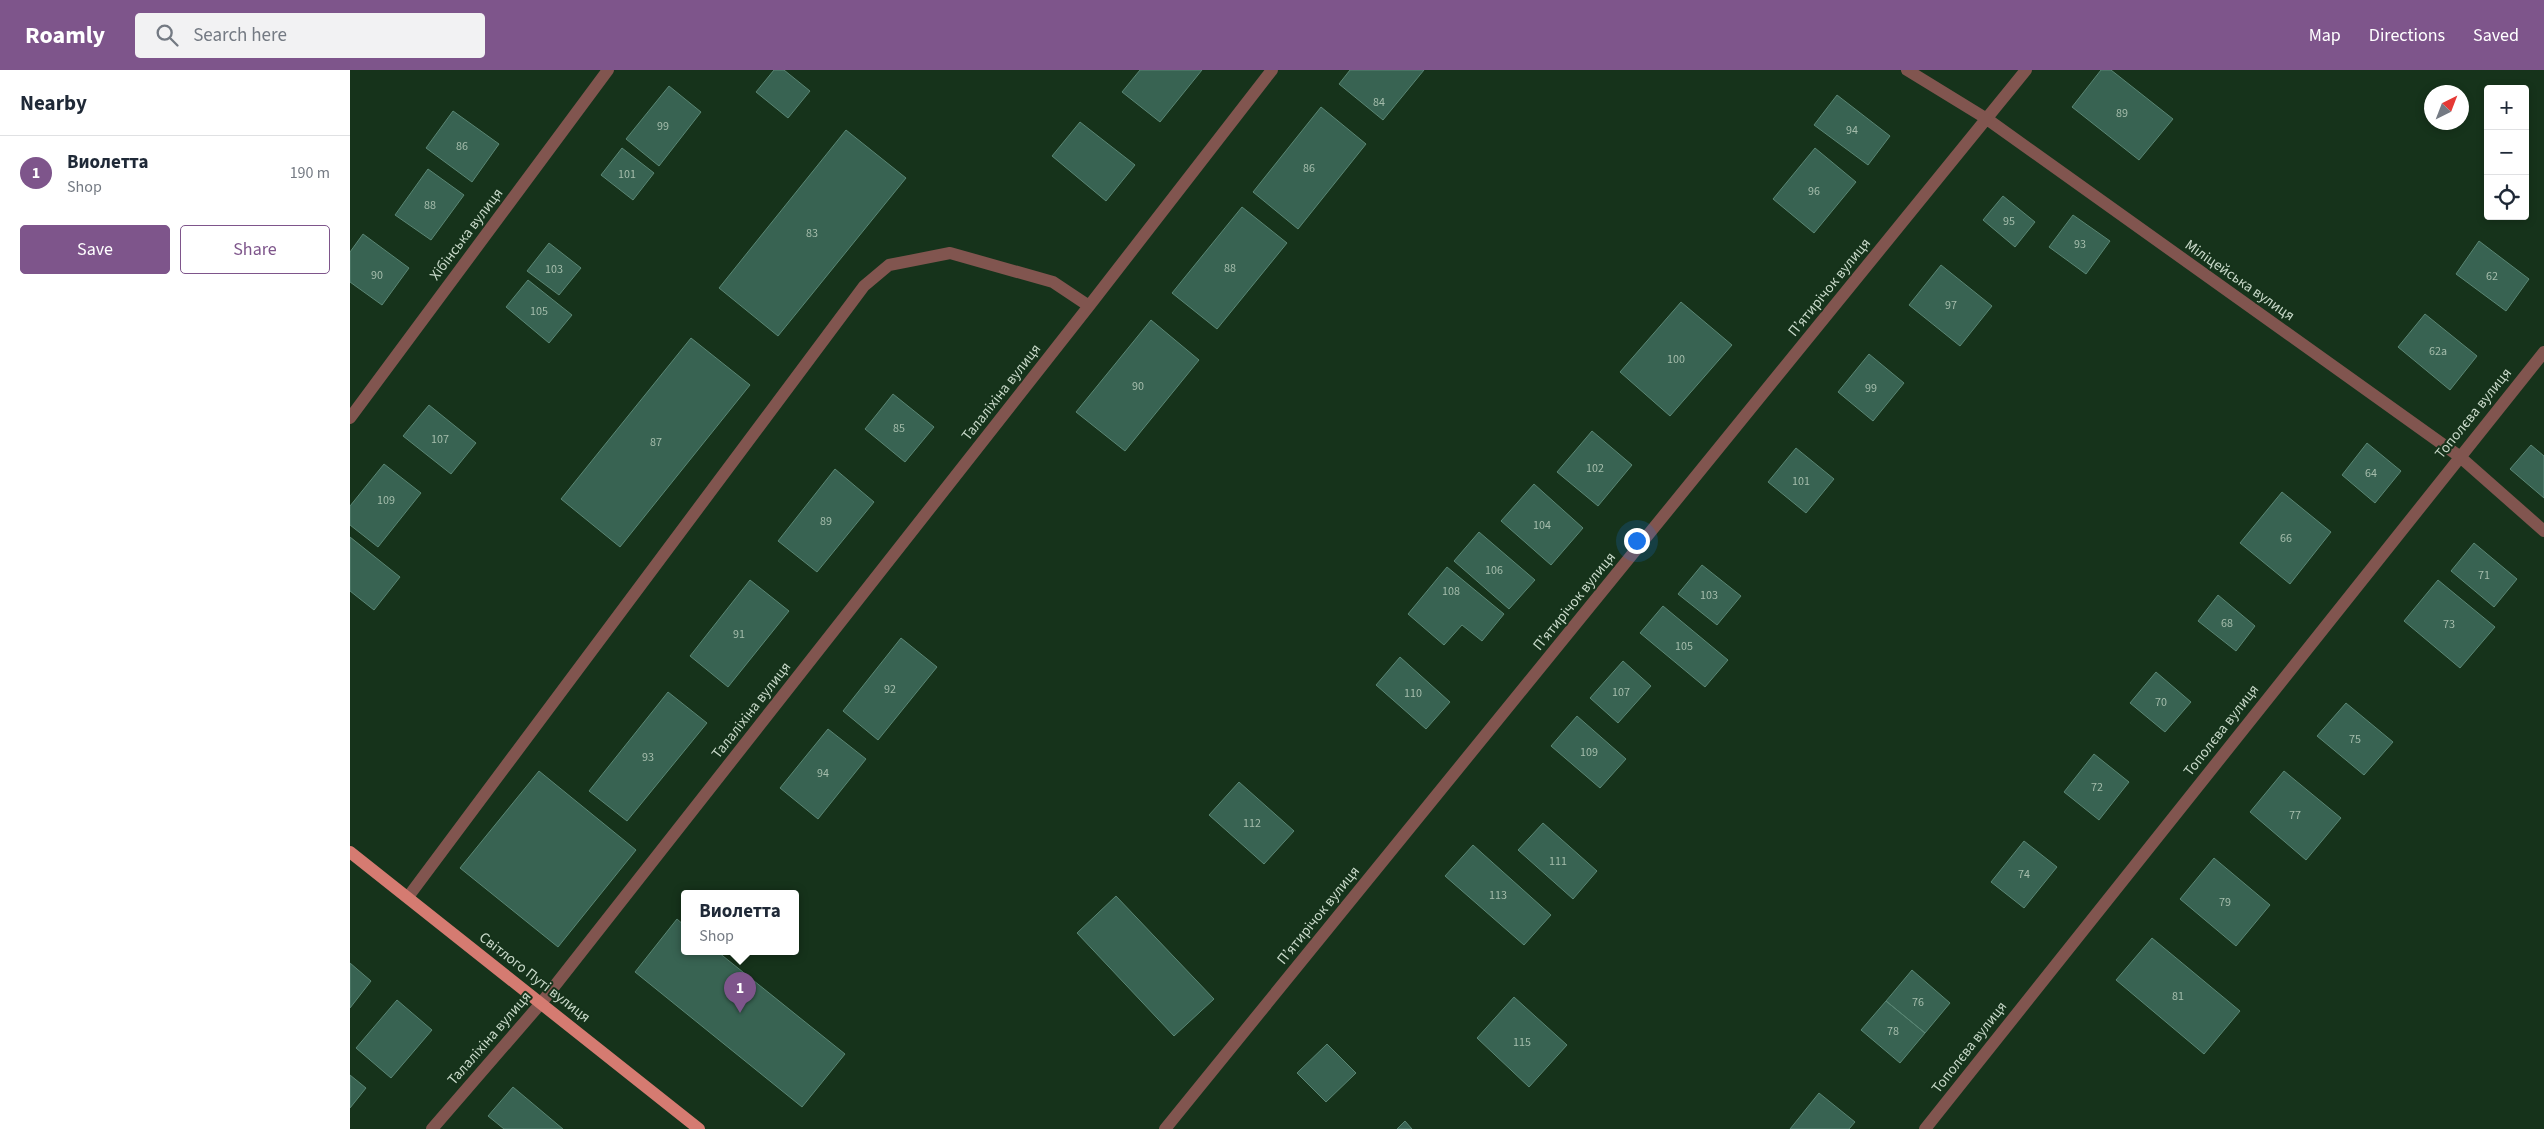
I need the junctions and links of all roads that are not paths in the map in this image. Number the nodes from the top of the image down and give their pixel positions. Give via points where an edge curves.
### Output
1 (608, 70) edge
2 (1272, 70) edge
3 (1907, 70) edge
4 (2026, 70) edge
5 (1987, 119) junction
6 (1090, 306) junction
7 (2544, 352) edge
8 (350, 418) edge
9 (2459, 456) junction
10 (2544, 531) edge
11 (350, 852) edge
12 (408, 897) junction
13 (542, 1002) junction
14 (432, 1129) edge
15 (699, 1129) edge
16 (1165, 1129) edge
17 (1925, 1129) edge

1 - 8 street, Хібінська вулиця
2 - 6 street, Талаліхіна вулиця
3 - 5 street, Міліцейська вулиця
4 - 5 street, П’ятирічок вулиця
5 - 9 street, Міліцейська вулиця
5 - 16 street, П’ятирічок вулиця
6 - 12 street via 1052,282 950,253 889,266 864,286
6 - 13 street, Талаліхіна вулиця
7 - 9 street, Тополєва вулиця
9 - 10 street, Міліцейська вулиця
9 - 17 street, Тополєва вулиця
11 - 12 main road, Світлого Путі вулиця
12 - 13 main road, Світлого Путі вулиця
13 - 14 street, Талаліхіна вулиця
13 - 15 main road, Світлого Путі вулиця

